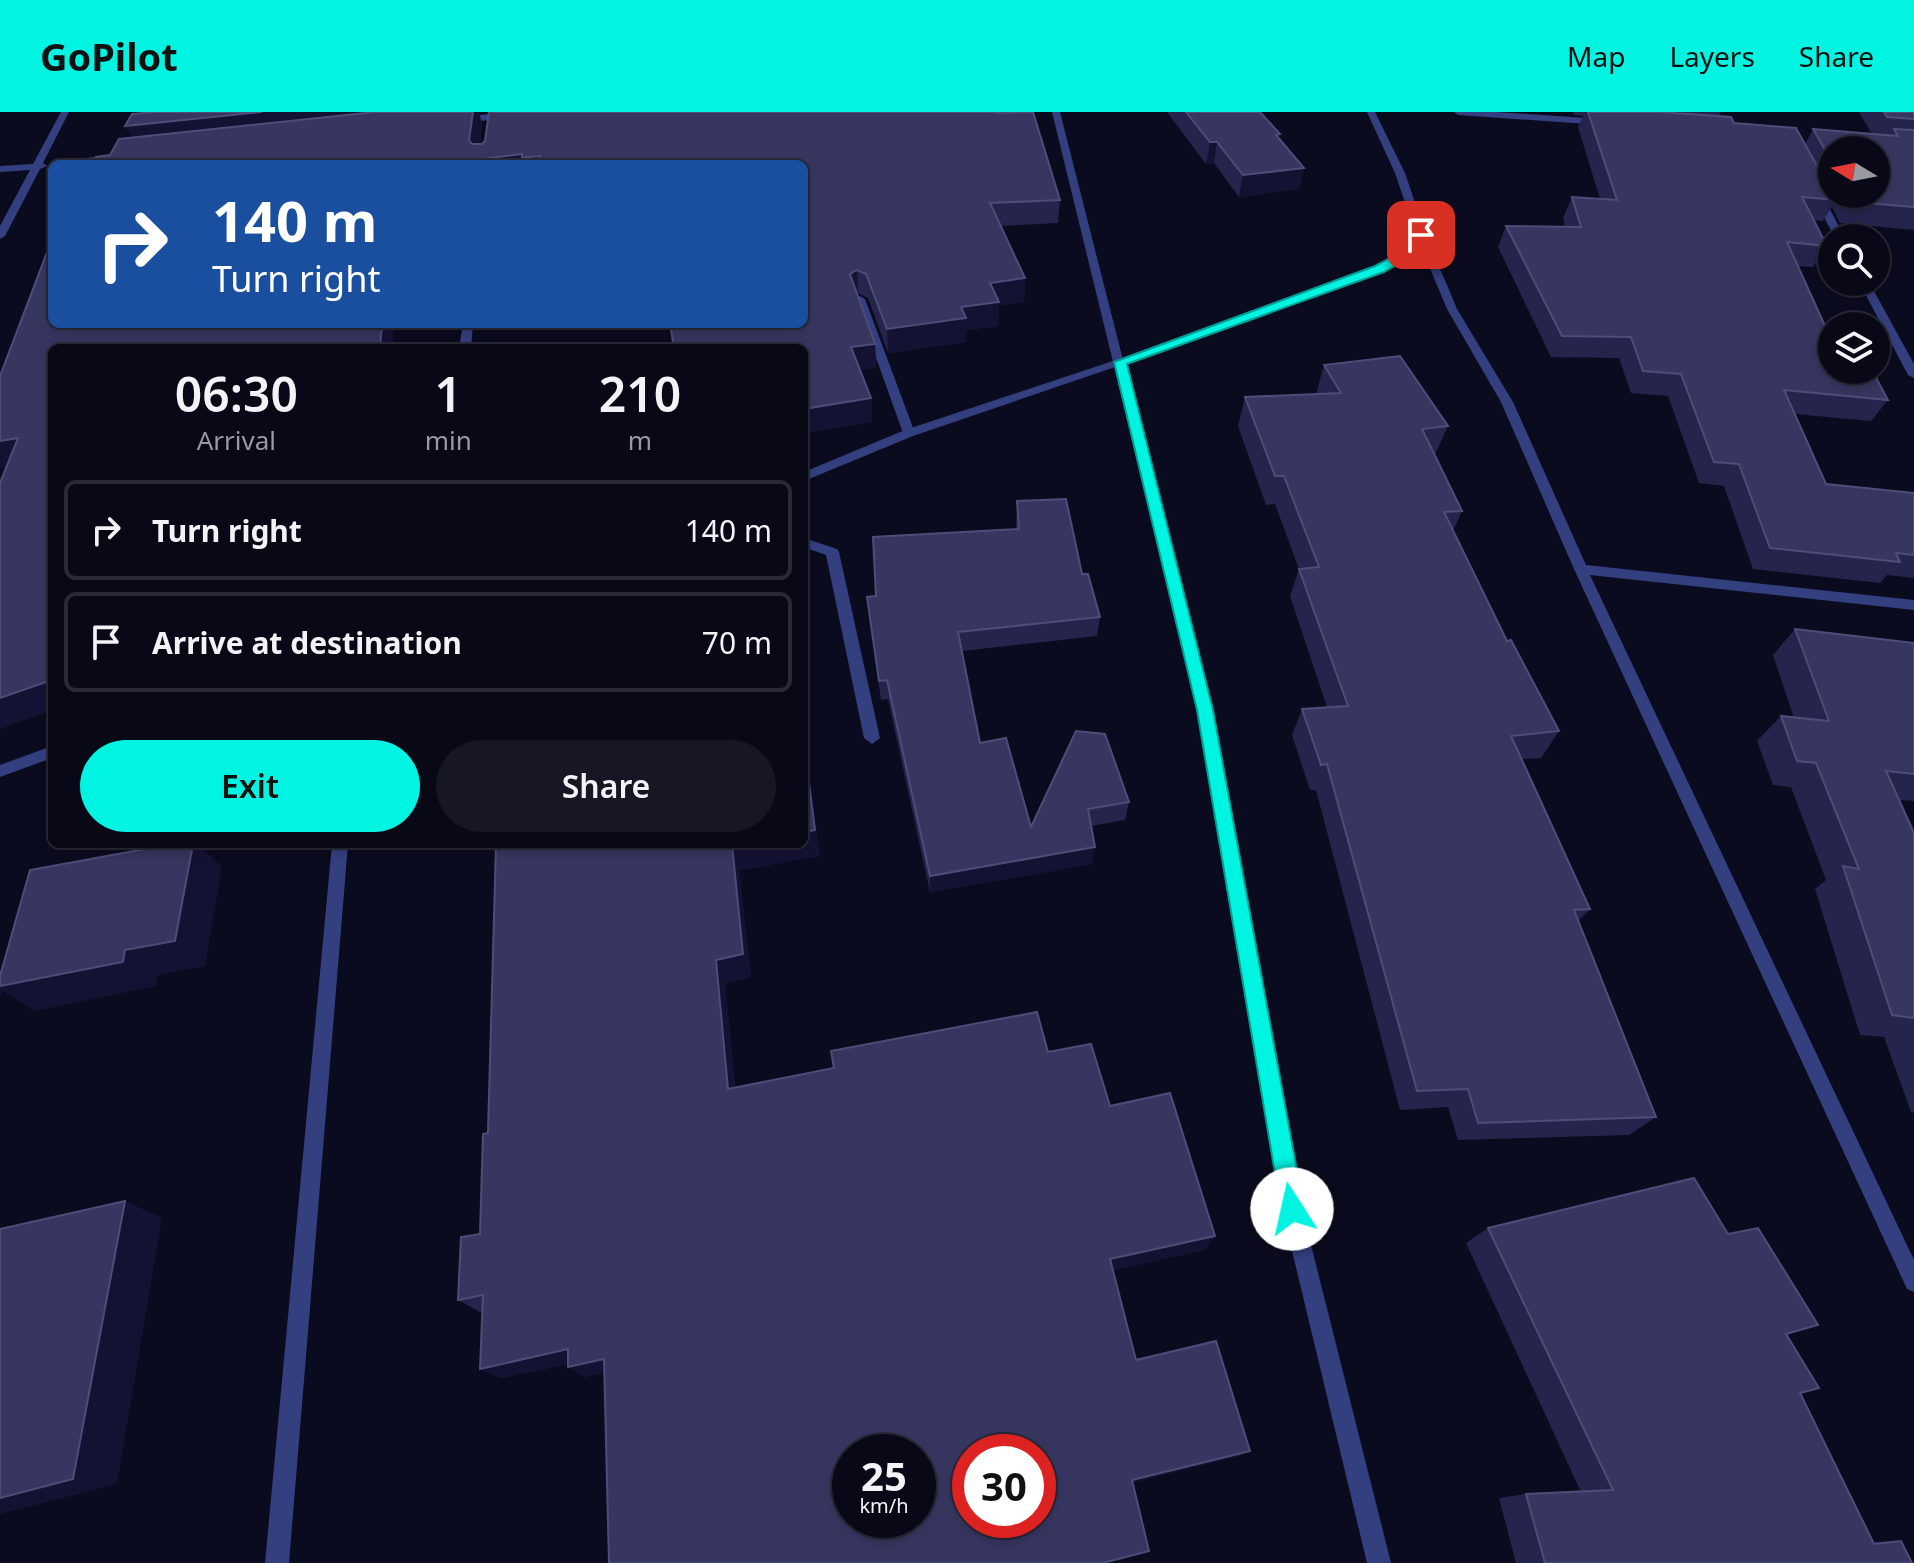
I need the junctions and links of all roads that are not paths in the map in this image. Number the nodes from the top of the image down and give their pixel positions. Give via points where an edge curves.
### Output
1 (65, 112) edge
2 (541, 112) edge
3 (1056, 112) edge
4 (1371, 112) edge
5 (1458, 112) edge
6 (490, 114) edge
7 (1542, 115) edge
8 (444, 122) edge
9 (1613, 123) edge
10 (489, 133) edge
11 (118, 157) edge
12 (91, 160) edge
13 (48, 165) edge
14 (37, 166) junction
15 (0, 169) edge
16 (1813, 186) edge
17 (1833, 224) edge
18 (1421, 235) junction
19 (0, 236) edge
20 (1872, 296) edge
21 (860, 299) edge
22 (1120, 362) junction
23 (1914, 375) edge
24 (909, 433) junction
25 (808, 475) edge
26 (808, 544) edge
27 (1581, 569) junction
28 (1914, 605) edge
29 (872, 738) dead end
30 (48, 753) edge
31 (0, 771) edge
32 (340, 848) edge
33 (1914, 1282) edge
34 (277, 1563) edge
35 (1379, 1563) edge

1 - 14 street
2 - 6 street
3 - 22 street
4 - 18 street
5 - 7 street
6 - 8 street
6 - 10 street
7 - 9 street
11 - 12 street
13 - 14 street
14 - 15 street
14 - 19 street
16 - 17 street
18 - 22 street via 1412,252 1379,269
18 - 27 street via 1452,309 1507,402
20 - 23 street
21 - 24 street
22 - 24 street
22 - 35 street via 1205,710 1292,1209
24 - 25 street
26 - 29 street via 832,552
27 - 28 street
27 - 33 street
30 - 31 street
32 - 34 street

